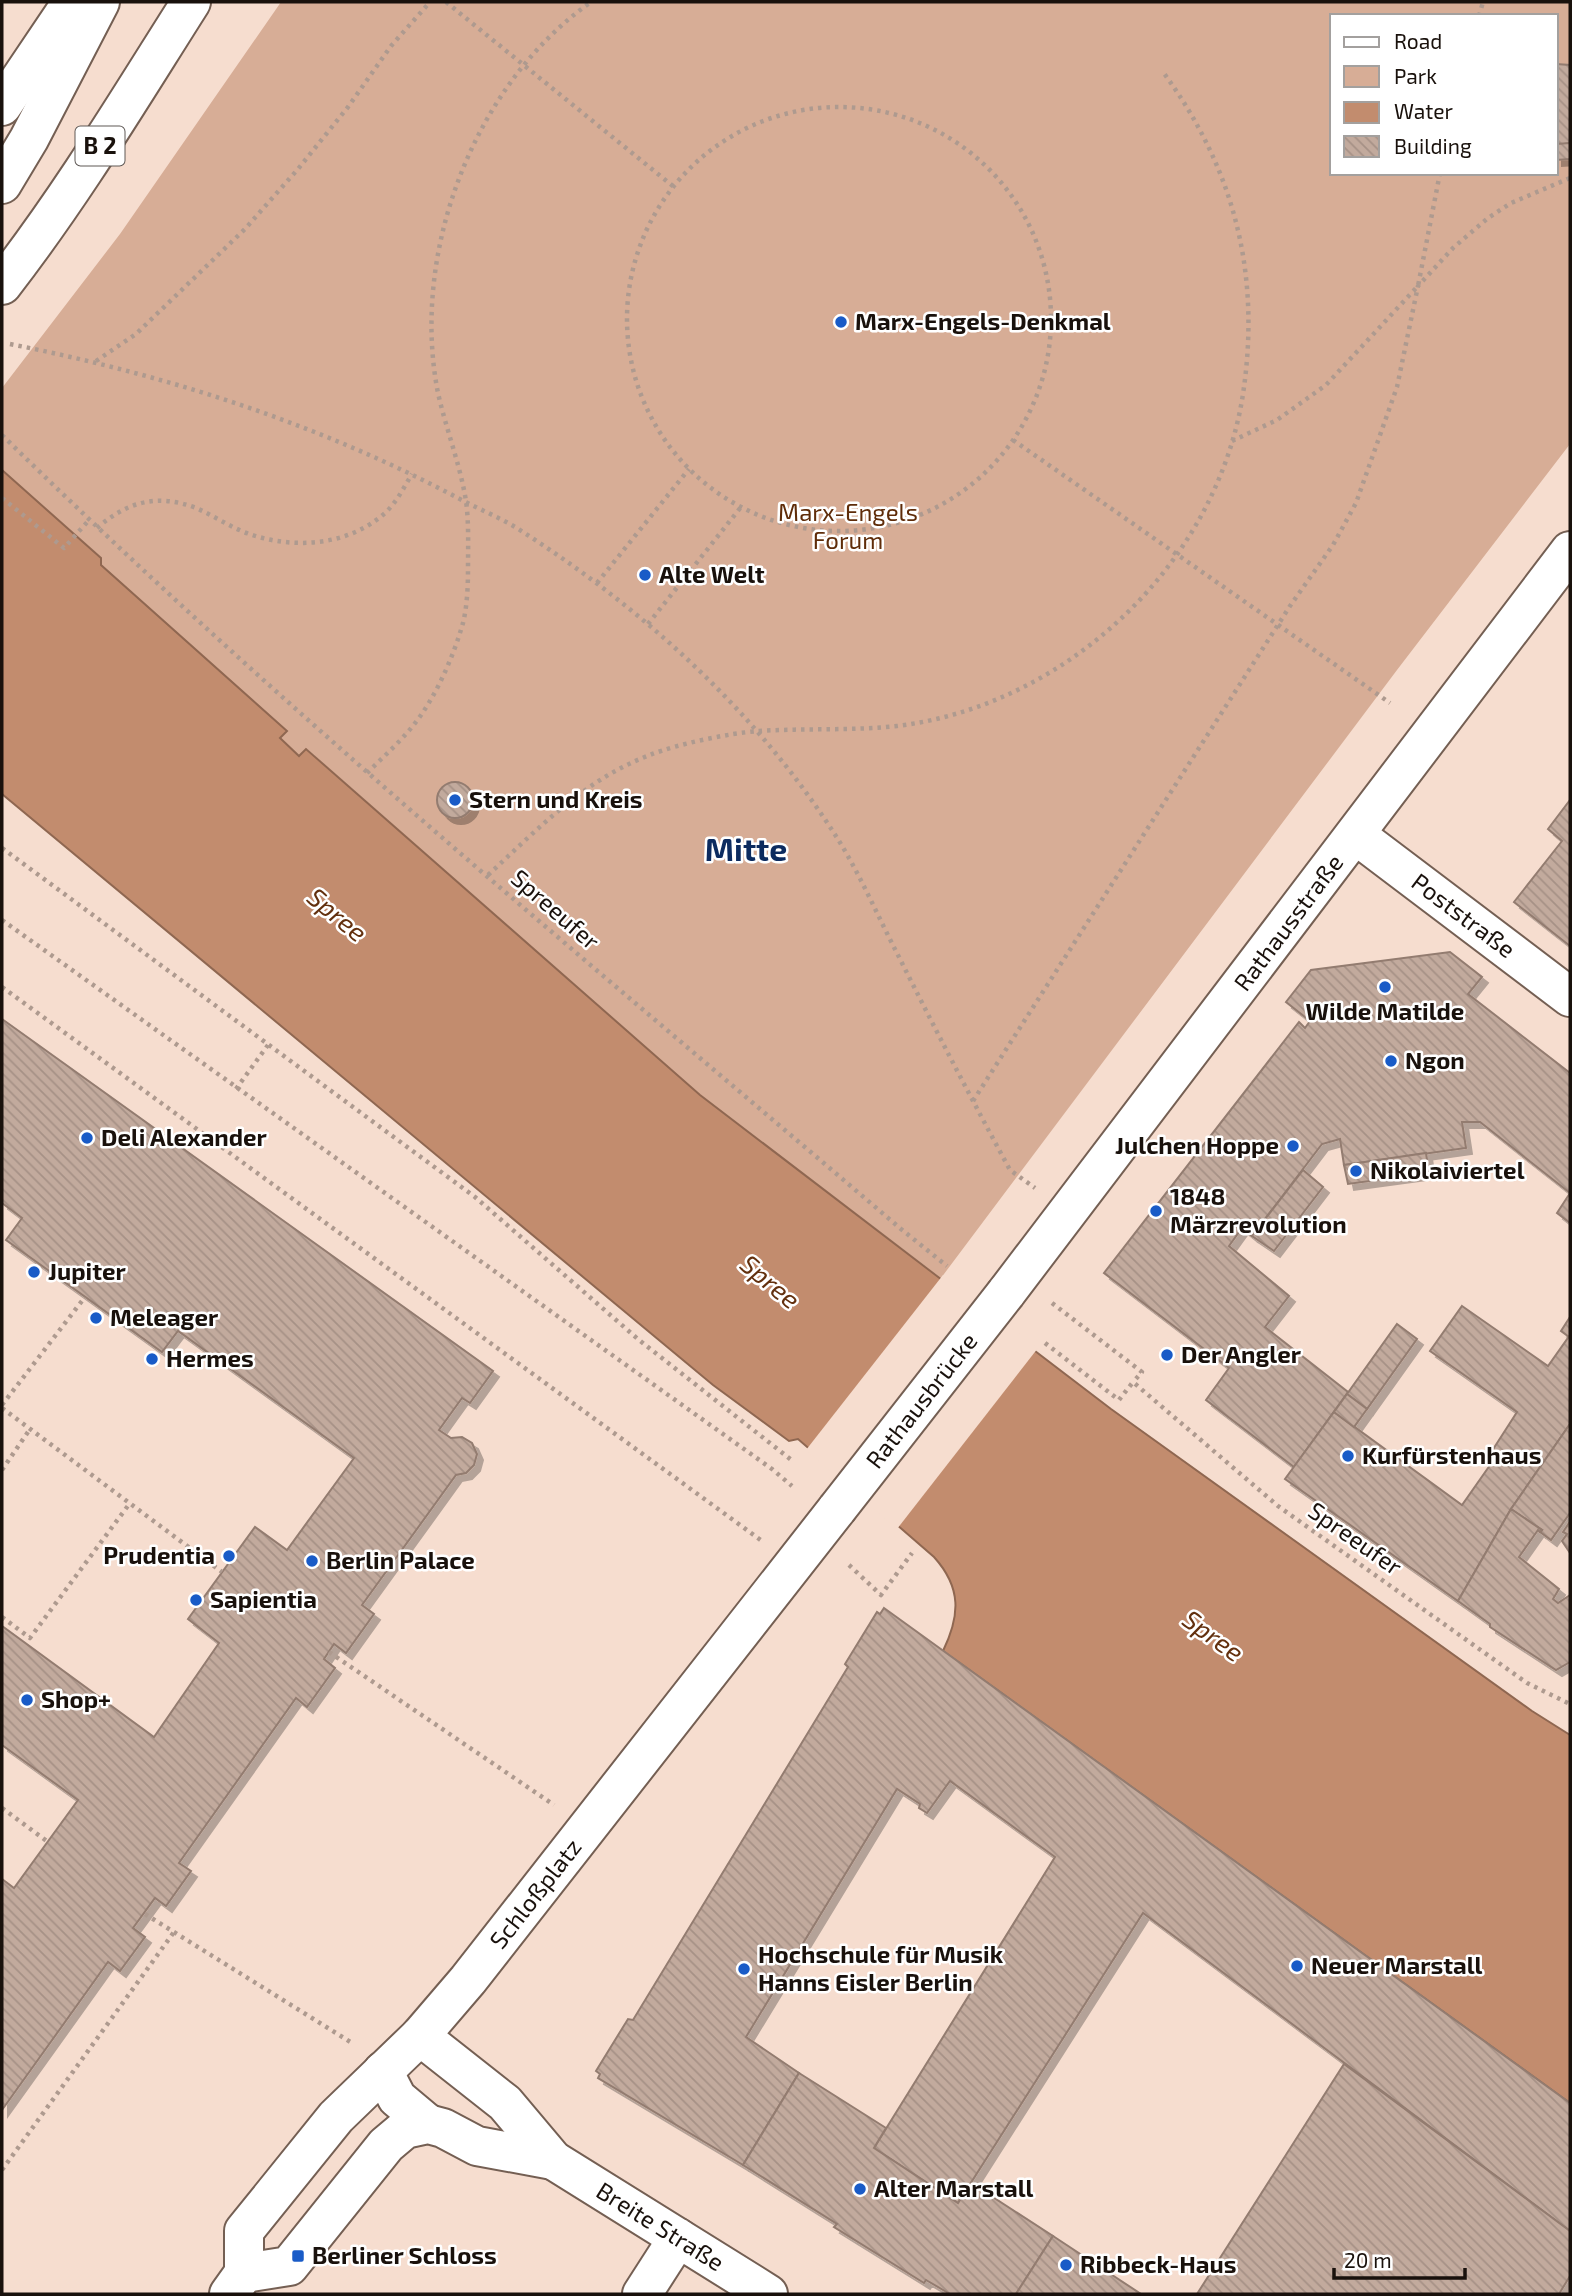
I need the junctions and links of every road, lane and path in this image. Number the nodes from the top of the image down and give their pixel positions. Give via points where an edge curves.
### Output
1 (79, 2) edge
2 (100, 2) edge
3 (191, 2) edge
4 (430, 2) edge
5 (446, 2) edge
6 (591, 2) edge
7 (524, 65) junction
8 (1163, 72) dead end
9 (2, 106) edge
10 (1440, 175) edge
11 (1570, 178) edge
12 (2, 184) edge
13 (674, 187) junction
14 (2, 285) edge
15 (1418, 286) junction
16 (10, 344) dead end
17 (95, 361) junction
18 (2, 435) edge
19 (1013, 440) junction
20 (1232, 441) junction
21 (689, 469) junction
22 (412, 474) junction
23 (2, 498) edge
24 (466, 502) junction
25 (741, 507) junction
26 (89, 520) junction
27 (97, 528) junction
28 (1570, 551) edge
29 (1177, 555) junction
30 (597, 583) junction
31 (648, 624) junction
32 (1278, 625) junction
33 (1390, 703) dead end
34 (757, 731) junction
35 (367, 773) junction
36 (1356, 835) junction
37 (2, 848) edge
38 (488, 875) junction
39 (2, 920) edge
40 (2, 987) edge
41 (1570, 997) edge
42 (268, 1045) junction
43 (236, 1089) junction
44 (973, 1102) junction
45 (1010, 1170) dead end
46 (947, 1266) dead end
47 (1006, 1293) joint
48 (85, 1297) dead end
49 (1052, 1303) dead end
50 (1045, 1343) dead end
51 (1133, 1382) junction
52 (2, 1407) edge
53 (30, 1429) junction
54 (794, 1462) dead end
55 (2, 1470) edge
56 (792, 1486) dead end
57 (130, 1503) junction
58 (837, 1509) joint
59 (912, 1553) dead end
60 (793, 1564) junction
61 (849, 1565) dead end
62 (222, 1572) dead end
63 (2, 1617) edge
64 (329, 1652) dead end
65 (1570, 1704) edge
66 (556, 1807) dead end
67 (2, 1808) edge
68 (48, 1842) dead end
69 (145, 1913) dead end
70 (174, 1932) junction
71 (420, 2036) junction
72 (372, 2060) junction
73 (442, 2130) junction
74 (553, 2160) junction
75 (2, 2170) edge
76 (678, 2238) junction
77 (236, 2284) edge
78 (642, 2294) edge
79 (768, 2294) edge

1 - 9 street via 66,11
2 - 12 street, B 2
3 - 14 street, B 2 via 85,170
4 - 17 path via 245,229 136,334
5 - 7 path
6 - 7 path
7 - 13 path
7 - 24 path via 470,152 437,261 433,352
8 - 20 path via 1213,154 1243,248 1249,351
10 - 15 path
11 - 15 path via 1488,218
13 - 19 path via 709,152 747,129 810,110 876,111 918,123 957,143 991,172 1020,209 1047,278 1051,328 1043,377
13 - 21 path via 638,250 627,328 635,380 645,404 671,449
15 - 20 path via 1326,384 1277,420
15 - 32 path via 1397,387 1356,503
16 - 17 path
17 - 22 path via 306,427
18 - 26 path, Spreeufer
19 - 25 path via 968,487 916,517 887,526 857,531 797,527
19 - 29 path
20 - 29 path via 1217,483
21 - 25 path
21 - 30 path
22 - 24 path
22 - 27 path via 386,512 356,532 310,544 268,540 194,508 151,501 115,513
23 - 26 path via 64,548
24 - 30 path via 520,530
24 - 35 path via 468,581 463,621 429,701
25 - 31 path
26 - 27 path, Spreeufer
27 - 35 path, Spreeufer
28 - 36 street, Rathausstraße
29 - 32 path
29 - 34 path via 1124,617 1083,651 1038,680 991,702 942,718 899,725
30 - 31 path
31 - 34 path via 701,671
32 - 33 path
32 - 44 path
34 - 38 path via 654,753 624,765 558,809
34 - 44 path via 834,832
35 - 38 path, Spreeufer
36 - 41 street, Poststraße
36 - 47 street, Rathausstraße
37 - 42 path
38 - 46 path, Spreeufer
39 - 43 path
40 - 60 path
42 - 43 path
42 - 54 path via 475,1197 639,1340
43 - 56 path
44 - 45 path
47 - 58 street, Rathausbrücke, bridge
48 - 52 path
49 - 51 path via 1142,1372
50 - 51 path via 1119,1400
51 - 65 path, Spreeufer via 1278,1506 1527,1683
52 - 53 path
53 - 55 path
53 - 57 path
57 - 62 path
57 - 63 path via 30,1638
58 - 60 street, Schloßplatz
59 - 61 path via 881,1595
60 - 71 street, Schloßplatz
64 - 66 path
67 - 68 path
69 - 70 path
70 - 72 path
70 - 75 path
71 - 72 street, Schloßplatz
71 - 74 street, Breite Straße via 505,2103
72 - 73 street, Breite Straße via 397,2098
72 - 77 street, Schloßplatz via 336,2117 244,2231
73 - 74 street, Breite Straße via 477,2146
73 - 77 street, Schloßplatz via 405,2129 386,2145 289,2266
74 - 76 street, Breite Straße
76 - 78 street
76 - 79 street, Breite Straße

